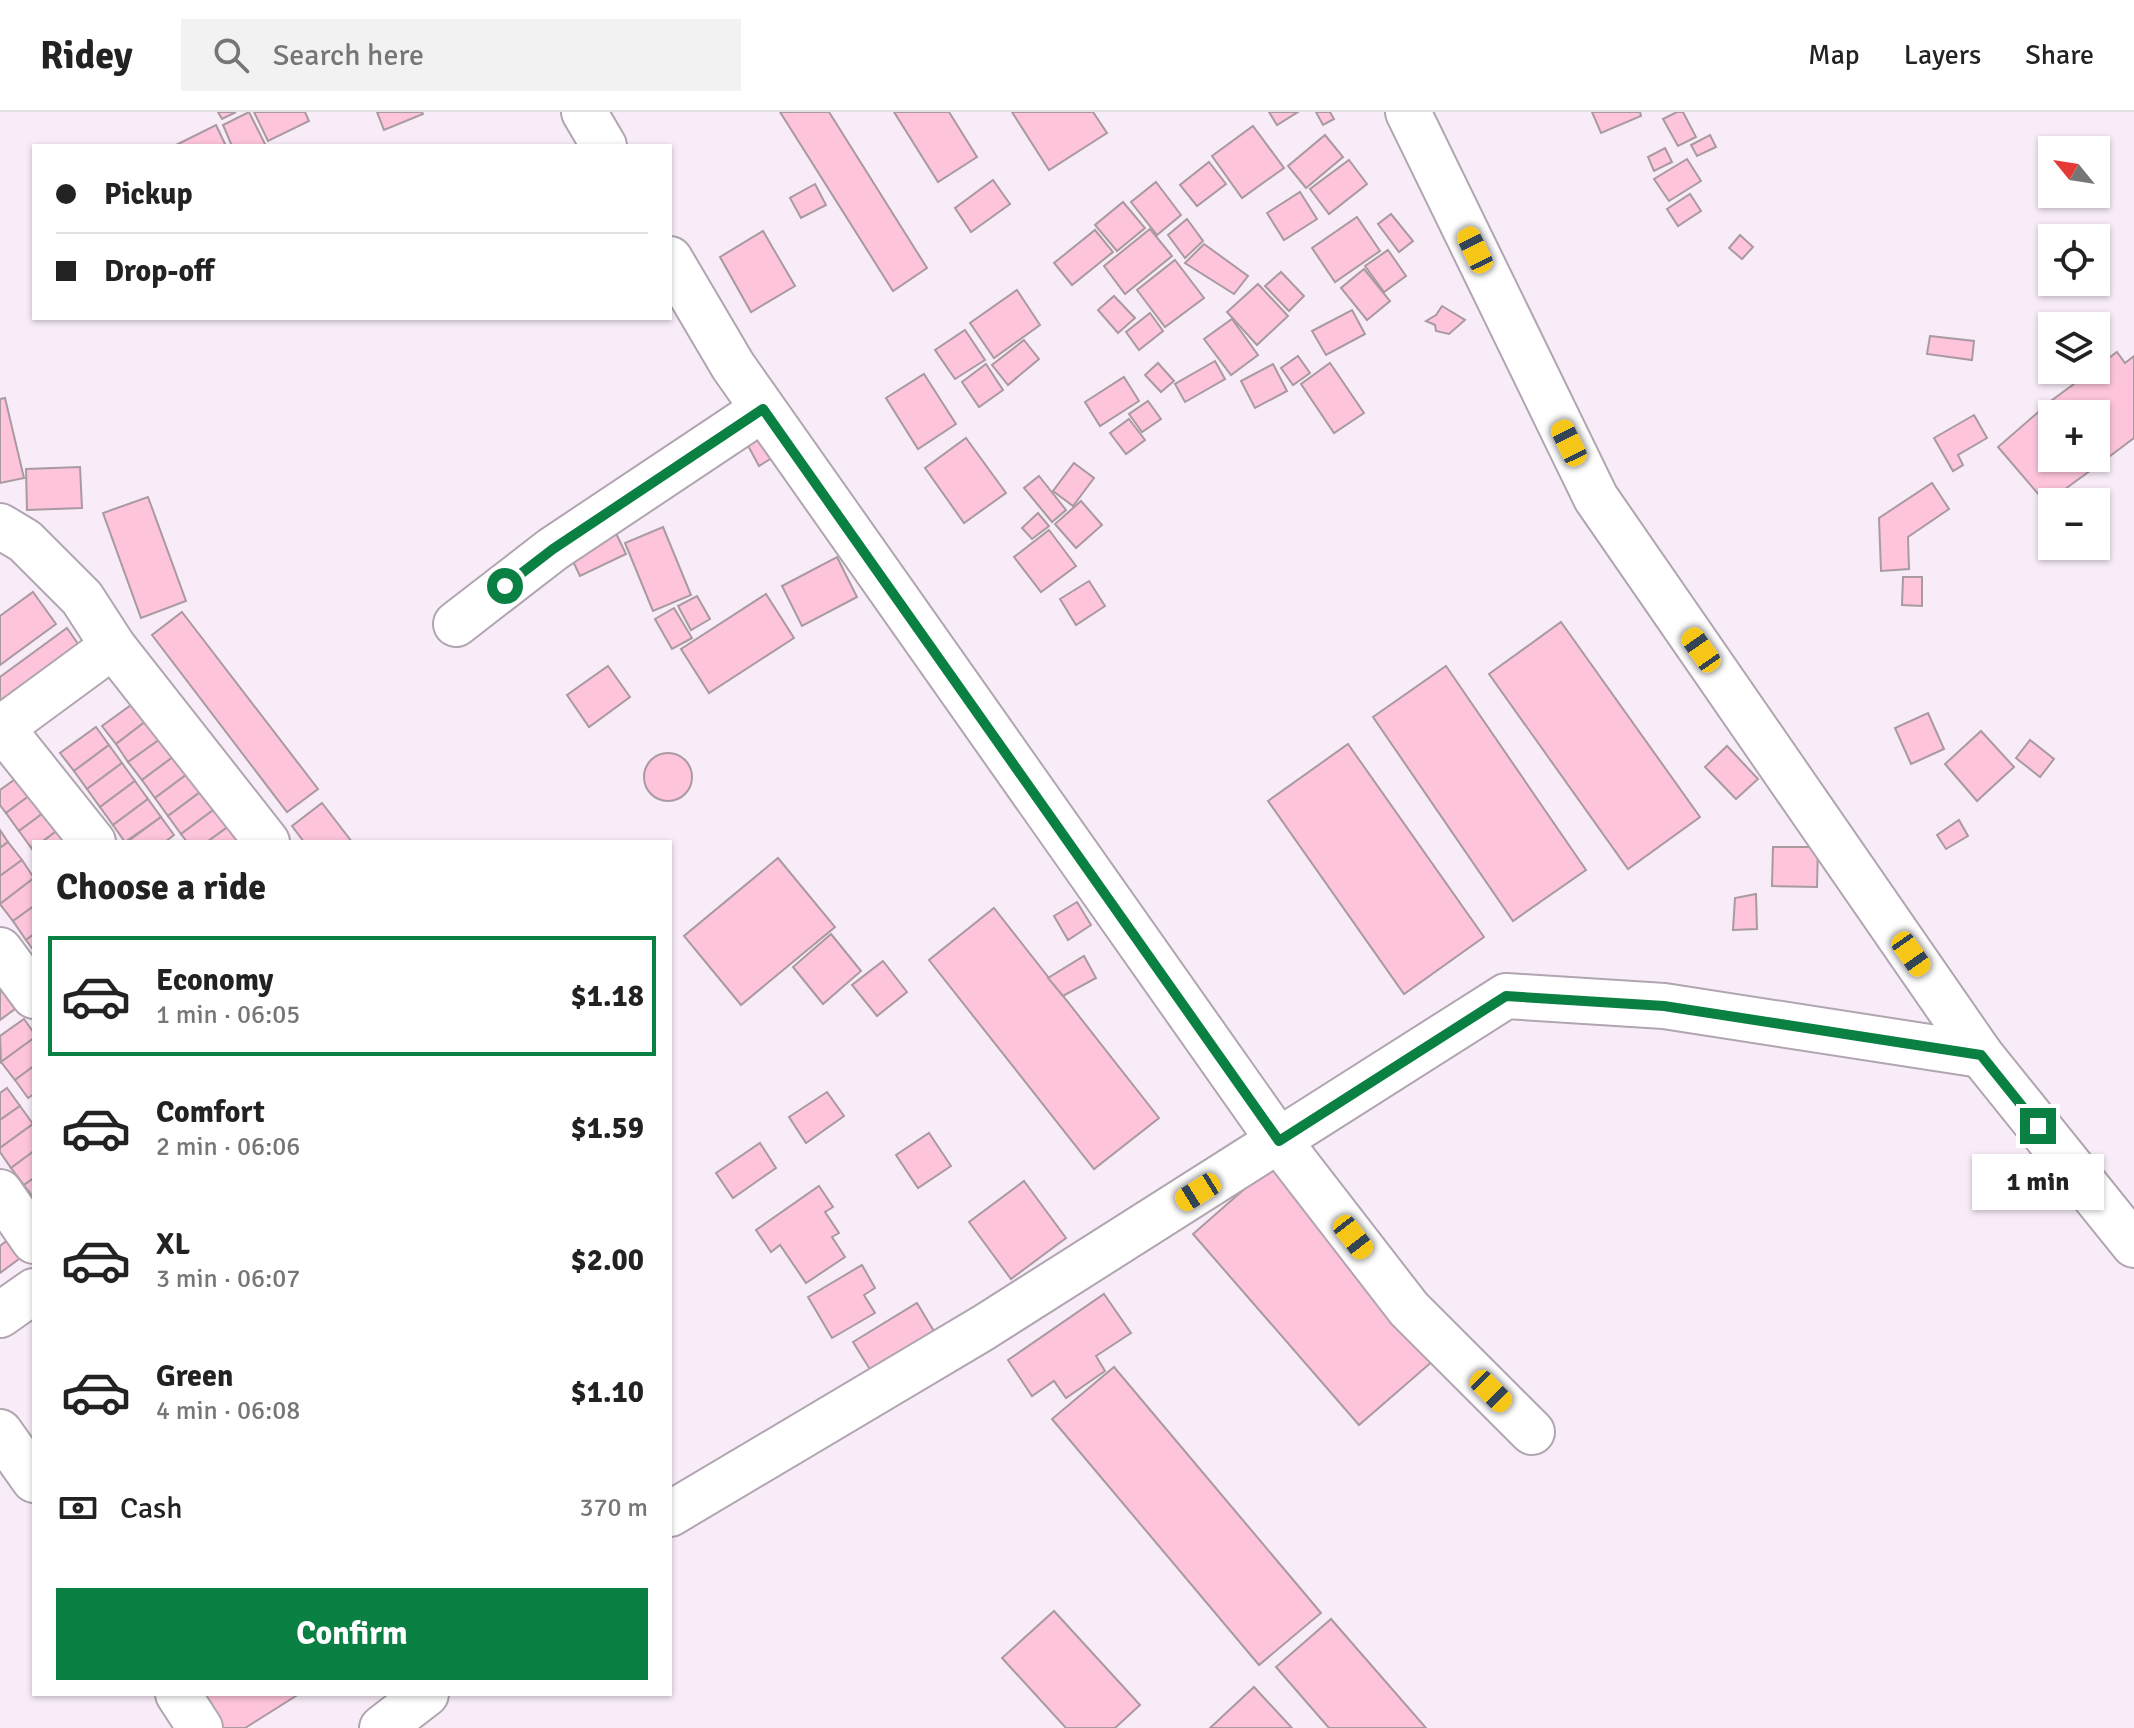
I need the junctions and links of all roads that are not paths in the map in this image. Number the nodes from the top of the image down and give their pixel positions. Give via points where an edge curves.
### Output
1 (584, 112) edge
2 (1408, 112) edge
3 (603, 144) edge
4 (672, 262) edge
5 (763, 409) junction
6 (8, 542) edge
7 (456, 624) dead end
8 (113, 646) junction
9 (1, 729) edge
10 (91, 840) edge
11 (265, 840) edge
12 (0, 950) edge
13 (32, 993) edge
14 (1981, 1055) junction
15 (1279, 1141) junction
16 (0, 1192) edge
17 (32, 1238) edge
18 (2134, 1245) edge
19 (32, 1292) edge
20 (0, 1315) edge
21 (0, 1432) edge
22 (1532, 1432) dead end
23 (32, 1477) edge
24 (672, 1513) edge
25 (179, 1696) edge
26 (423, 1696) edge
27 (200, 1728) edge
28 (382, 1728) edge

1 - 3 street
2 - 14 street via 1596,498
4 - 5 street
5 - 7 street via 553,549
5 - 15 street
6 - 8 street via 82,598
8 - 9 street
8 - 11 street
9 - 10 street
12 - 13 street
14 - 15 street via 1664,1006 1506,996
14 - 18 street
15 - 22 street via 1409,1309
15 - 24 street via 983,1328
16 - 17 street
19 - 20 street
21 - 23 street
25 - 27 street
26 - 28 street

